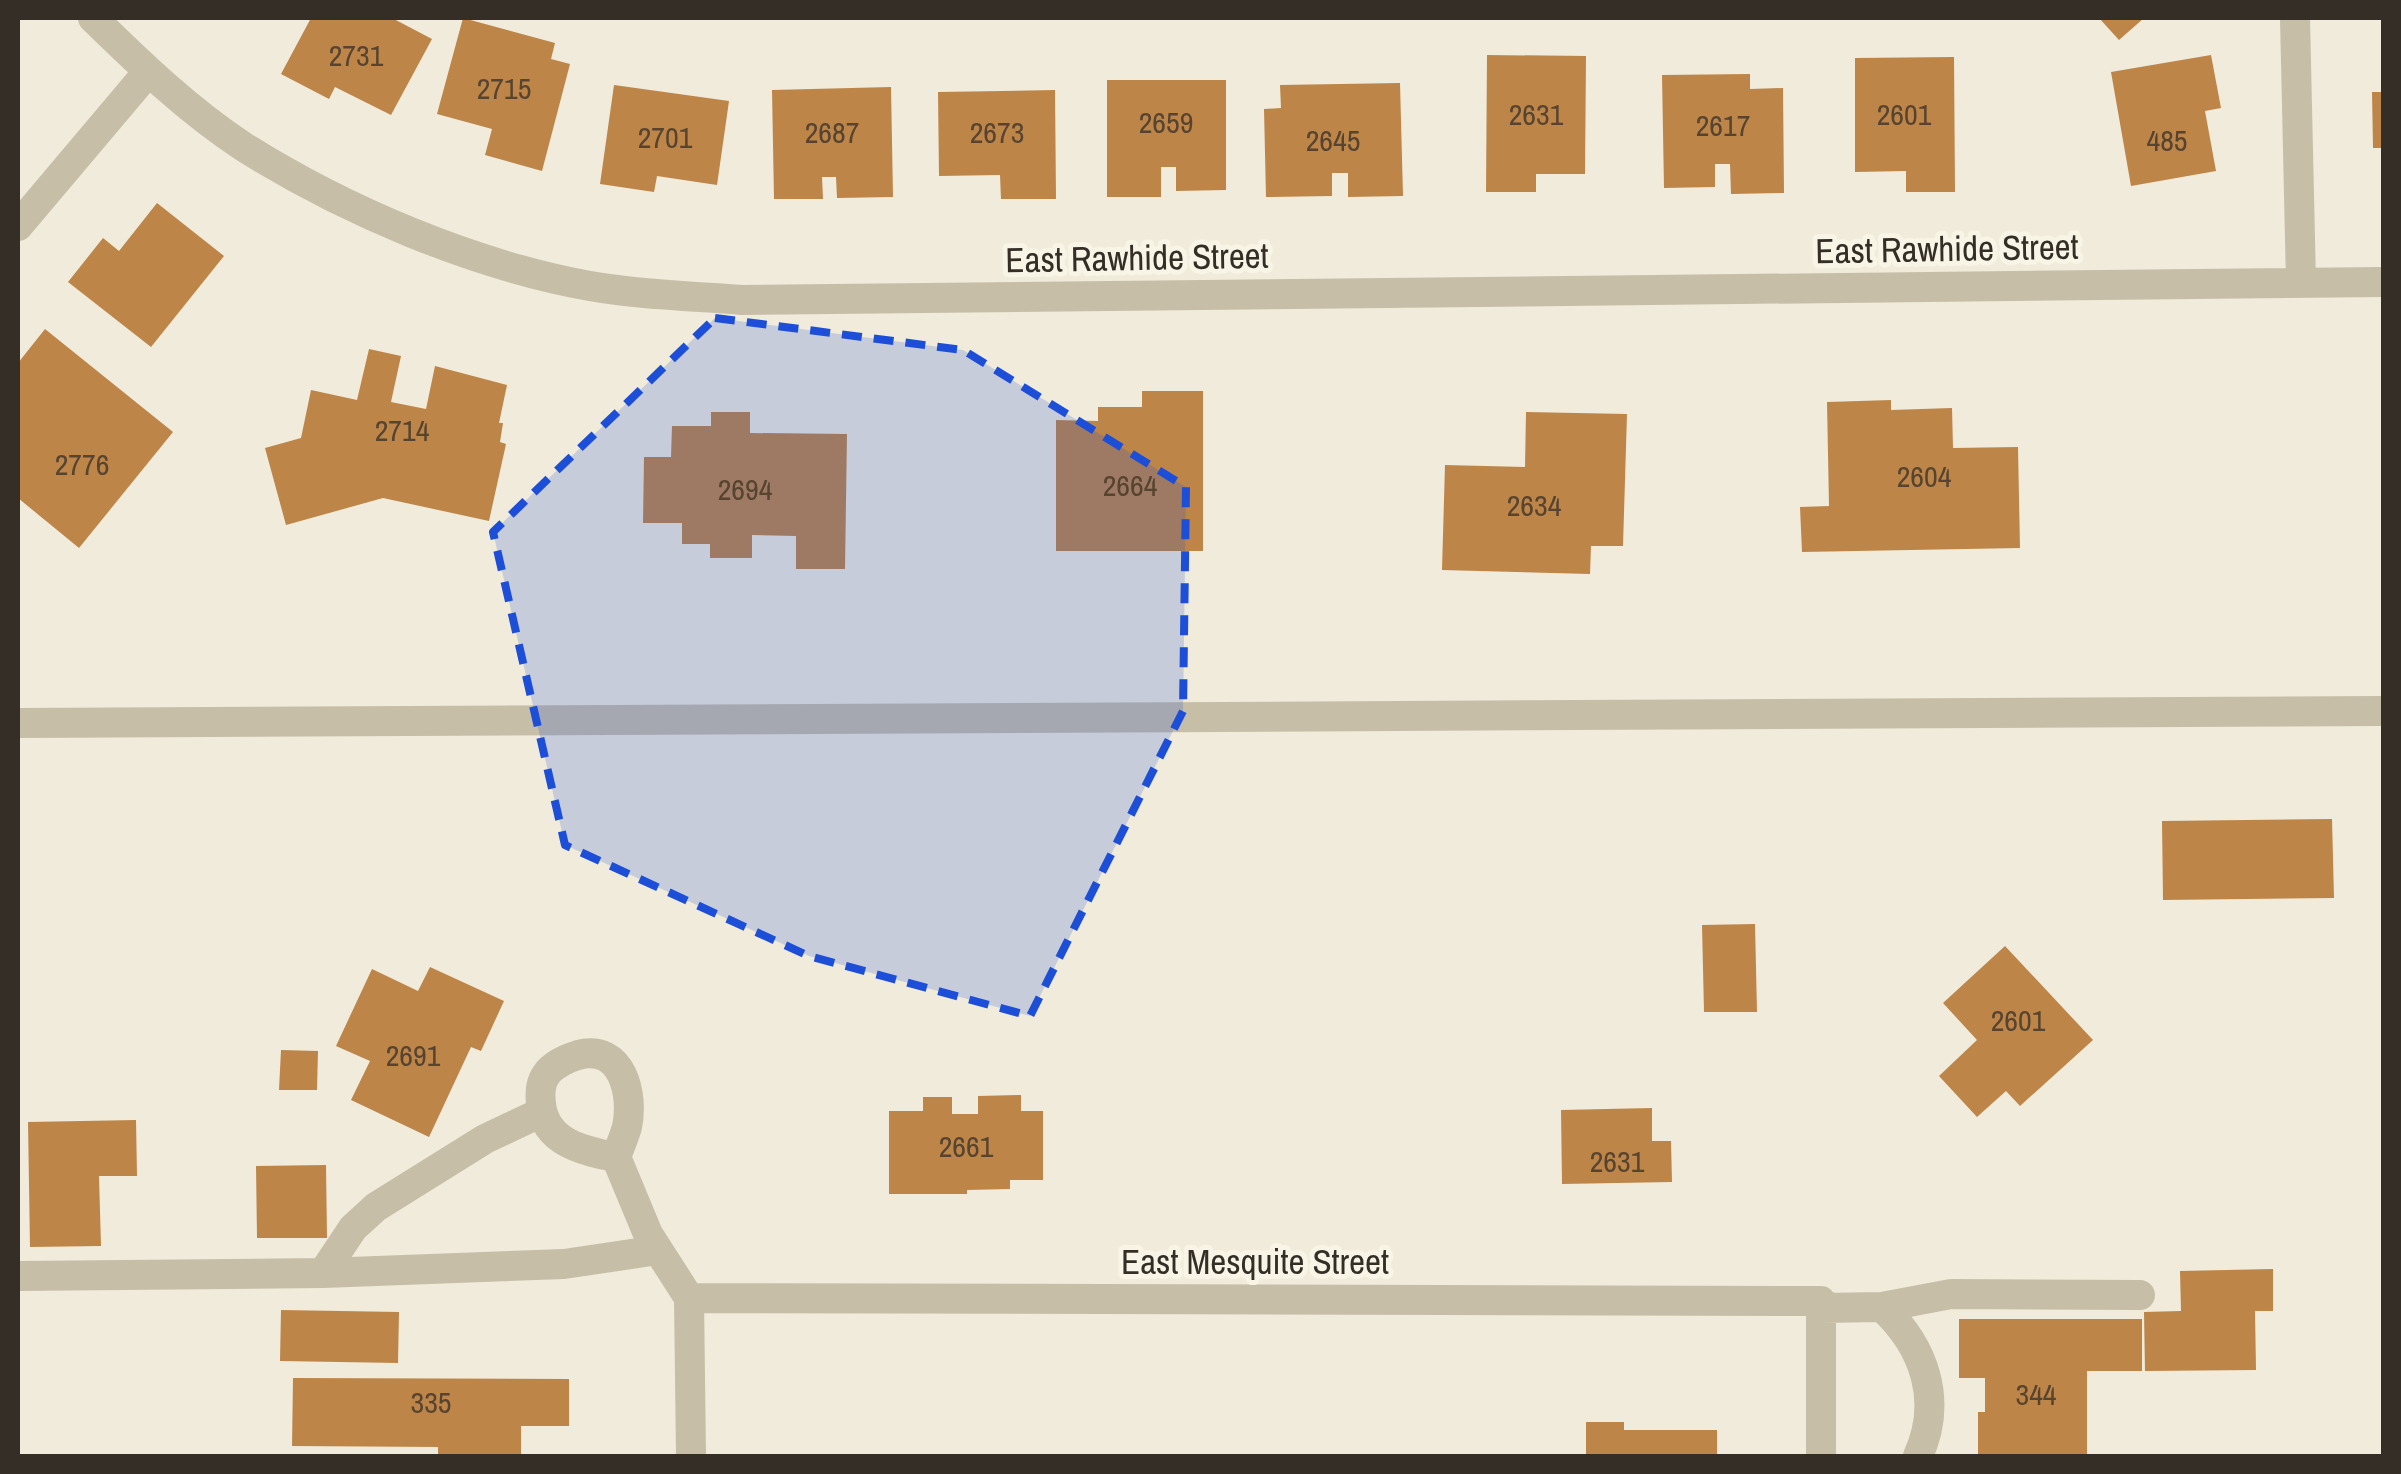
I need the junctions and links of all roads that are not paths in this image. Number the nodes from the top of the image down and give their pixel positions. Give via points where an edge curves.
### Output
1 (94, 18) edge
2 (2295, 18) edge
3 (148, 72) junction
4 (18, 226) edge
5 (2384, 282) edge
6 (2302, 283) junction
7 (2384, 711) edge
8 (18, 723) edge
9 (542, 1112) junction
10 (616, 1156) junction
11 (658, 1250) junction
12 (323, 1273) junction
13 (18, 1276) edge
14 (2140, 1295) dead end
15 (689, 1298) junction
16 (1821, 1304) junction
17 (1882, 1307) junction
18 (691, 1456) edge
19 (1821, 1456) edge
20 (1918, 1456) edge

1 - 3 street, East Rawhide Street
2 - 6 street
3 - 4 street
3 - 6 street, East Rawhide Street via 243,146 363,212 481,258 628,290 742,300
5 - 6 street, East Rawhide Street
7 - 8 street
9 - 10 street via 563,1141
9 - 10 street via 546,1074 563,1061 600,1053 624,1076 629,1095
9 - 12 street via 376,1207
10 - 11 street
11 - 12 street via 564,1264
11 - 15 street
12 - 13 street
14 - 17 street via 1951,1294
15 - 16 street, East Mesquite Street
15 - 18 street
16 - 17 street, East Mesquite Street
16 - 19 street
17 - 20 street via 1905,1328 1926,1375 1929,1420

